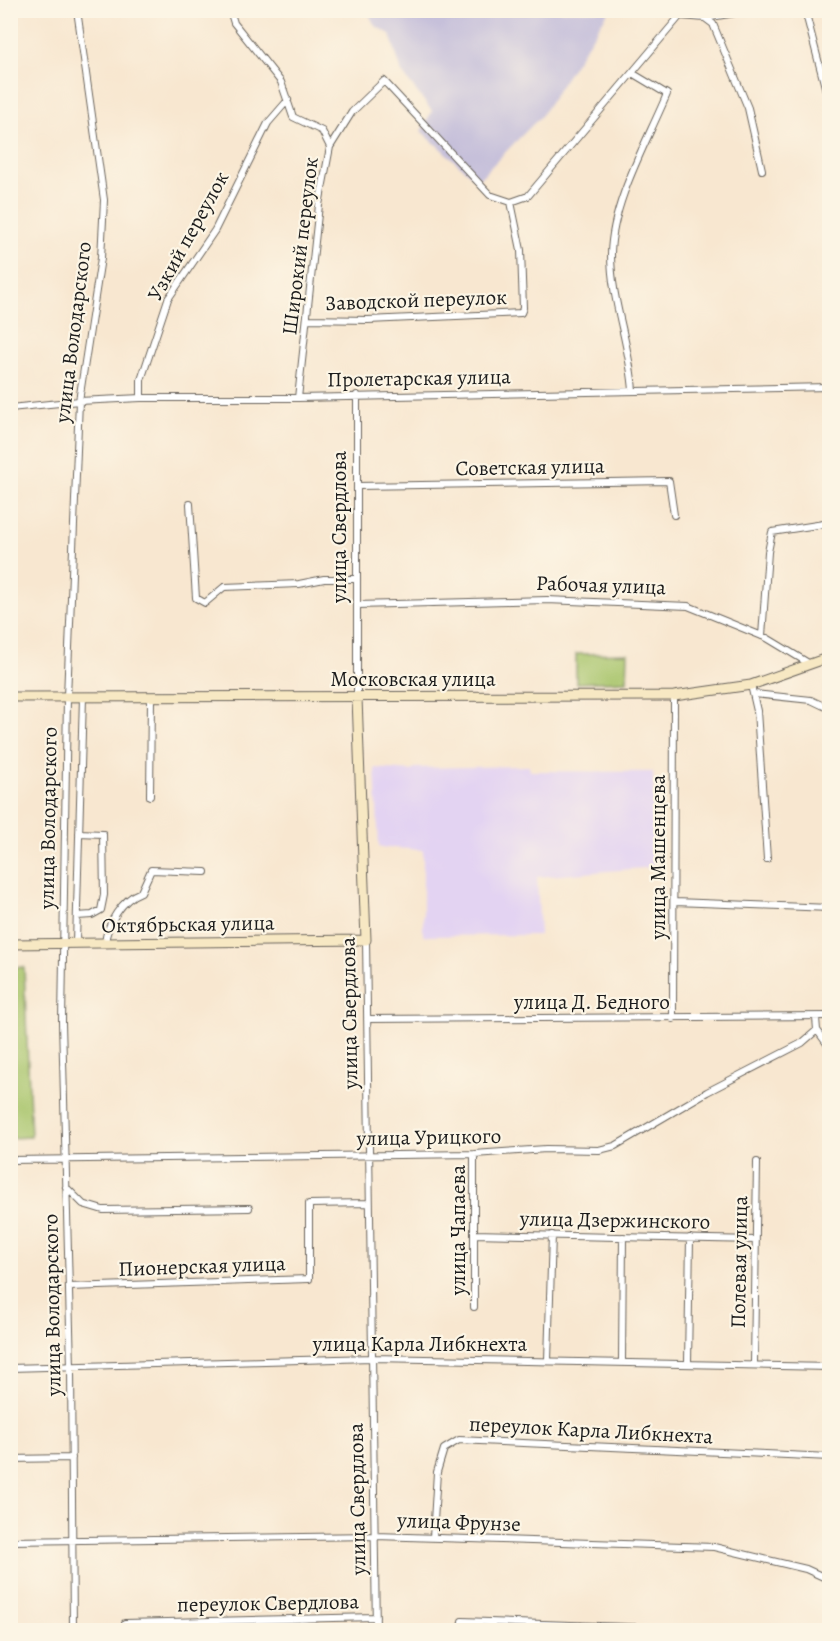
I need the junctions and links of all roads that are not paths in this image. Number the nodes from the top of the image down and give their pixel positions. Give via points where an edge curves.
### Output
1 (77, 10) edge
2 (230, 10) edge
3 (753, 10) edge
4 (805, 10) edge
5 (683, 13) edge
6 (705, 18) junction
7 (632, 73) junction
8 (288, 100) junction
9 (830, 106) edge
10 (330, 147) junction
11 (762, 170) dead end
12 (511, 202) junction
13 (307, 319) junction
14 (830, 387) edge
15 (633, 391) junction
16 (357, 395) junction
17 (141, 398) junction
18 (298, 398) junction
19 (79, 400) junction
20 (10, 408) edge
21 (357, 486) junction
22 (190, 504) dead end
23 (674, 515) dead end
24 (830, 523) edge
25 (357, 579) junction
26 (357, 605) junction
27 (762, 636) junction
28 (830, 657) edge
29 (810, 664) junction
30 (752, 689) junction
31 (674, 696) junction
32 (10, 697) edge
33 (67, 697) junction
34 (83, 697) junction
35 (151, 698) junction
36 (357, 698) junction
37 (830, 709) edge
38 (150, 796) dead end
39 (79, 833) junction
40 (767, 859) dead end
41 (205, 872) dead end
42 (675, 902) junction
43 (830, 908) edge
44 (77, 916) junction
45 (366, 940) junction
46 (63, 943) junction
47 (76, 943) junction
48 (105, 943) junction
49 (10, 944) edge
50 (830, 1016) edge
51 (367, 1018) junction
52 (816, 1018) junction
53 (673, 1019) junction
54 (817, 1030) junction
55 (830, 1048) edge
56 (474, 1154) junction
57 (369, 1155) junction
58 (10, 1160) edge
59 (65, 1160) junction
60 (757, 1162) dead end
61 (66, 1187) junction
62 (368, 1203) junction
63 (249, 1208) dead end
64 (474, 1234) junction
65 (552, 1235) junction
66 (623, 1237) junction
67 (690, 1238) junction
68 (756, 1240) junction
69 (69, 1287) junction
70 (474, 1307) dead end
71 (372, 1358) junction
72 (549, 1360) junction
73 (622, 1361) junction
74 (688, 1363) junction
75 (754, 1364) junction
76 (830, 1366) edge
77 (71, 1367) junction
78 (10, 1368) edge
79 (830, 1457) edge
80 (72, 1458) junction
81 (10, 1459) edge
82 (376, 1536) junction
83 (433, 1538) junction
84 (10, 1541) edge
85 (72, 1541) junction
86 (830, 1580) edge
87 (376, 1617) junction
88 (125, 1623) dead end
89 (581, 1628) edge
90 (647, 1629) edge
91 (73, 1630) edge
92 (376, 1630) edge
93 (461, 1630) edge
94 (711, 1630) edge

1 - 19 street, улица Володарского via 104,200 101,258
2 - 8 street via 234,23 281,82
3 - 6 street
4 - 9 street
5 - 6 street
5 - 7 street
6 - 11 street via 713,24 748,108
7 - 12 street via 528,196
7 - 15 street via 667,94 616,216 611,254 617,310 631,359
8 - 10 street, Широкий переулок via 293,117 322,131
8 - 17 street, Узкий переулок via 268,123 215,230 168,299 141,380
10 - 12 street via 352,112 384,81 490,195
10 - 13 street, Широкий переулок via 319,205
12 - 13 street, Заводской переулок via 521,250 521,314
13 - 18 street, Широкий переулок
14 - 15 street, Пролетарская улица
15 - 16 street, Пролетарская улица
16 - 18 street, Пролетарская улица
16 - 21 street, улица Свердлова
17 - 18 street, Пролетарская улица
17 - 19 street, Пролетарская улица
19 - 20 street, Пролетарская улица
19 - 33 street, улица Володарского
21 - 23 street, Советская улица via 669,482
21 - 25 street, улица Свердлова
22 - 25 street via 196,598 206,603 224,587
24 - 27 street via 772,532
25 - 26 street, улица Свердлова
26 - 27 street, Рабочая улица via 547,600 643,602 688,606
26 - 36 street, улица Свердлова
27 - 29 street, Рабочая улица
28 - 29 main road
29 - 30 main road, Московская улица
30 - 31 main road, Московская улица
30 - 37 street via 810,700
30 - 40 street via 757,711
31 - 36 main road, Московская улица
31 - 42 street, улица Машенцева
32 - 33 main road, Московская улица
33 - 34 main road, Московская улица
33 - 46 street, улица Володарского
34 - 35 main road, Московская улица
34 - 39 street
35 - 36 main road, Московская улица
35 - 38 street
36 - 45 main road, улица Свердлова
39 - 44 street
39 - 44 street via 103,834 104,895 100,910
41 - 48 street via 151,870 141,892 130,896 106,929
42 - 43 street
42 - 53 street, улица Машенцева
44 - 47 street
45 - 48 main road, Октябрьская улица
45 - 51 street, улица Свердлова
46 - 47 main road, Октябрьская улица
46 - 49 main road, Октябрьская улица
46 - 59 street, улица Володарского
47 - 48 main road, Октябрьская улица
50 - 52 street, улица Д. Бедного
51 - 53 street, улица Д. Бедного
51 - 57 street, улица Свердлова
52 - 53 street, улица Д. Бедного
52 - 54 street
54 - 55 street
54 - 56 street, улица Урицкого via 802,1043 615,1146
56 - 57 street, улица Урицкого
56 - 64 street, улица Чапаева
57 - 59 street, улица Урицкого
57 - 62 street, улица Свердлова
58 - 59 street, улица Урицкого
59 - 61 street, улица Володарского
60 - 68 street, Полевая улица
61 - 63 street via 84,1204 103,1210
61 - 69 street, улица Володарского
62 - 69 street, Пионерская улица via 309,1204 309,1279
62 - 71 street, улица Свердлова
64 - 65 street, улица Дзержинского
64 - 70 street, улица Чапаева
65 - 66 street, улица Дзержинского
65 - 72 street
66 - 67 street, улица Дзержинского
66 - 73 street
67 - 68 street, улица Дзержинского
67 - 74 street
68 - 75 street, Полевая улица
69 - 77 street, улица Володарского
71 - 72 street, улица Карла Либкнехта
71 - 77 street, улица Карла Либкнехта
71 - 82 street, улица Свердлова
72 - 73 street, улица Карла Либкнехта
73 - 74 street, улица Карла Либкнехта
74 - 75 street, улица Карла Либкнехта
75 - 76 street, улица Карла Либкнехта
77 - 78 street, улица Карла Либкнехта
77 - 80 street, улица Володарского
79 - 83 street, переулок Карла Либкнехта via 459,1440 444,1449 437,1472
80 - 81 street
80 - 85 street, улица Володарского
82 - 83 street, улица Фрунзе
82 - 85 street, улица Фрунзе
82 - 87 street, улица Свердлова
83 - 86 street, улица Фрунзе via 714,1547 806,1569
84 - 85 street, улица Фрунзе
85 - 91 street, улица Володарского
87 - 88 street, переулок Свердлова
87 - 92 street, улица Свердлова
89 - 90 street
89 - 93 street via 462,1621
90 - 94 street

